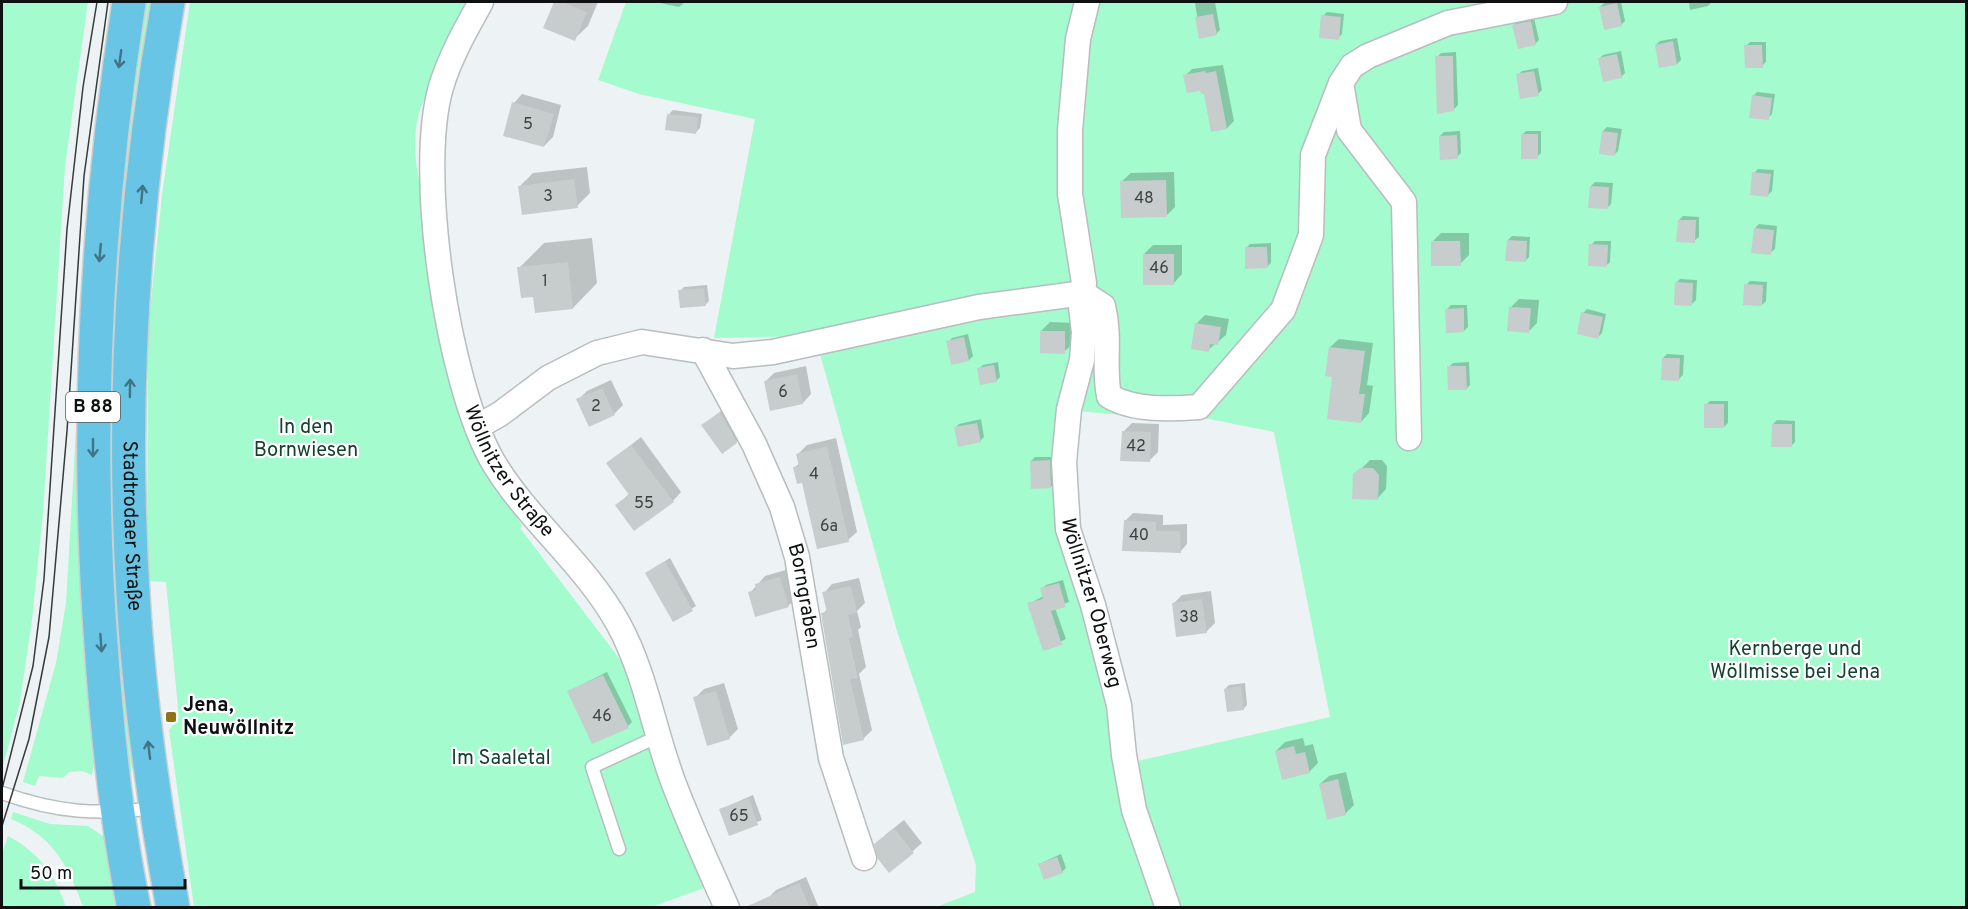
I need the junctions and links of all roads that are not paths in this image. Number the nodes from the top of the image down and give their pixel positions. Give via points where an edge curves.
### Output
1 (129, 2) edge
2 (168, 2) edge
3 (481, 2) edge
4 (1087, 2) edge
5 (1555, 2) edge
6 (1341, 82) junction
7 (1083, 293) junction
8 (703, 350) junction
9 (477, 427) junction
10 (1409, 438) dead end
11 (659, 736) junction
12 (2, 793) edge
13 (156, 808) junction
14 (117, 813) junction
15 (620, 849) dead end
16 (864, 858) dead end
17 (134, 908) edge
18 (173, 908) edge
19 (727, 908) edge
20 (1168, 908) edge

1 -> 14 main road, Stadtrodaer Straße / B 88 via 109,146 93,378 96,584
13 -> 2 main road, Stadtrodaer Straße / B 88 via 133,596 130,384 144,167
3 - 9 street, Wöllnitzer Straße via 441,87 432,148 432,200 440,268 456,352
4 - 7 street, Wöllnitzer Oberweg via 1078,39 1070,130 1070,194 1083,264
5 - 6 street via 1448,23 1368,56 1352,66
6 - 7 street via 1313,155 1311,235 1283,310 1199,406 1170,409 1119,402 1109,396 1108,326 1103,306
6 - 10 street via 1349,130 1404,202
7 - 8 street via 979,307 774,352 733,356
7 - 20 street, Wöllnitzer Oberweg via 1082,360 1069,409 1064,462 1068,529 1119,705 1134,810
8 - 9 street via 642,342 597,353 548,378
8 - 16 street, Borngraben via 754,444 782,507 797,557 831,758
9 - 11 street, Wöllnitzer Straße via 493,461 527,508 605,602 637,665
11 - 15 lane via 592,767
11 - 19 street, Wöllnitzer Straße via 674,783
12 - 14 lane via 35,805
13 - 14 lane
13 - 18 main road, Stadtrodaer Straße / B 88
14 - 17 main road, Stadtrodaer Straße / B 88

